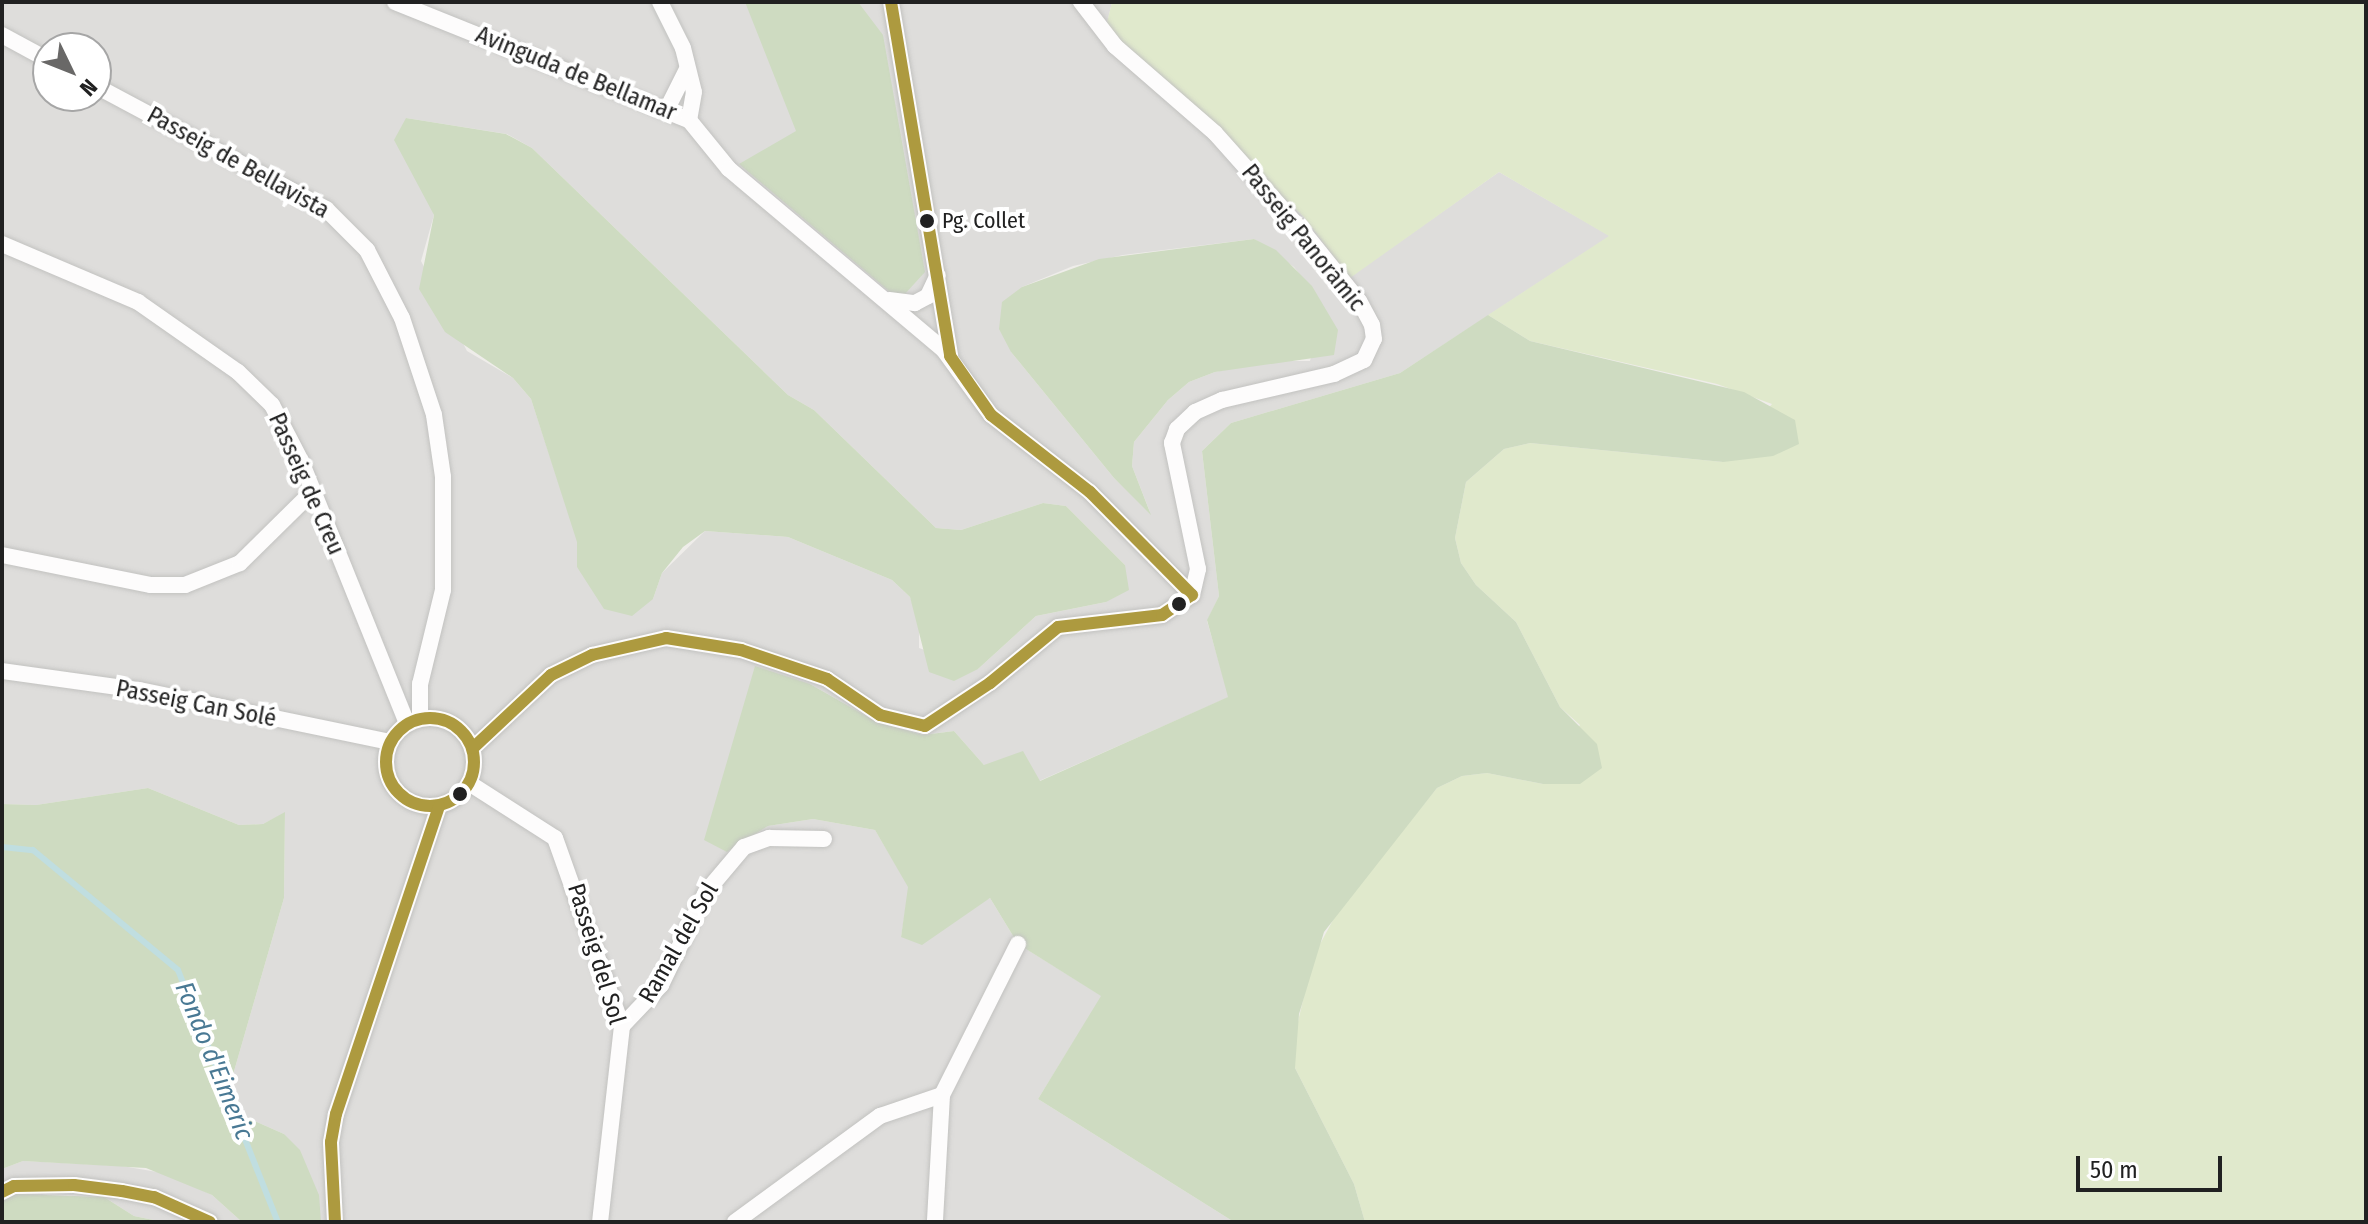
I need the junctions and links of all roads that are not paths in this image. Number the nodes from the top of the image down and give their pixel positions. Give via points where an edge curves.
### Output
1 (395, 2) edge
2 (660, 2) edge
3 (876, 2) edge
4 (891, 2) edge
5 (1081, 2) edge
6 (895, 27) junction
7 (2, 35) edge
8 (32, 51) edge
9 (687, 69) junction
10 (112, 95) edge
11 (667, 109) junction
12 (689, 120) junction
13 (2, 244) edge
14 (938, 274) junction
15 (882, 298) junction
16 (950, 356) junction
17 (312, 492) junction
18 (2, 555) edge
19 (1192, 595) junction
20 (2, 671) edge
21 (414, 720) junction
22 (389, 742) junction
23 (473, 748) junction
24 (469, 783) junction
25 (439, 806) junction
26 (824, 839) dead end
27 (1018, 944) dead end
28 (622, 1026) junction
29 (942, 1095) junction
30 (2, 1192) edge
31 (210, 1222) edge
32 (335, 1222) edge
33 (600, 1222) edge
34 (735, 1222) edge
35 (935, 1222) edge

1 - 11 street, Avinguda de Bellamar
2 - 9 street via 683,48
3 - 6 street
4 - 6 street
5 - 19 street, Passeig Panoràmic via 1115,46 1235,156 1359,301 1372,325 1374,339 1364,360 1334,374 1222,400 1195,412 1177,429 1172,443 1197,557
6 - 14 street
7 - 8 street
9 - 11 street
9 - 12 street via 694,92
10 - 21 street, Passeig de Bellavista via 326,209 367,250 402,318 434,415 443,477 443,590
11 - 12 street, Avinguda de Bellamar
12 - 15 street, Avinguda de Bellamar via 743,182
13 - 17 street, Passeig de Creu via 138,302 238,372 272,405
14 - 15 street via 928,296 915,303 901,305
14 - 16 street
15 - 16 street, Avinguda de Bellamar
16 - 19 street, Avinguda de Bellamar via 991,415 1090,492
17 - 18 street via 240,563 185,585 151,585
17 - 21 street, Passeig de Creu
19 - 23 street via 1162,615 1058,627 990,683 925,726 880,715 827,679 755,655 666,638 592,655 551,675
20 - 22 street, Passeig Can Solé via 139,690
21 - 22 street
21 - 23 street via 442,718 461,729
22 - 25 street via 385,760 395,790 415,804
23 - 24 street
24 - 25 street
24 - 28 street, Passeig del Sol via 555,838
25 - 32 street via 336,1114 331,1142
26 - 28 street, Ramal del Sol via 769,838 744,847 706,892 661,985
27 - 29 street
28 - 33 street, Passeig del Sol
29 - 34 street via 880,1116
29 - 35 street
30 - 31 street via 14,1186 74,1185 122,1191 154,1197

